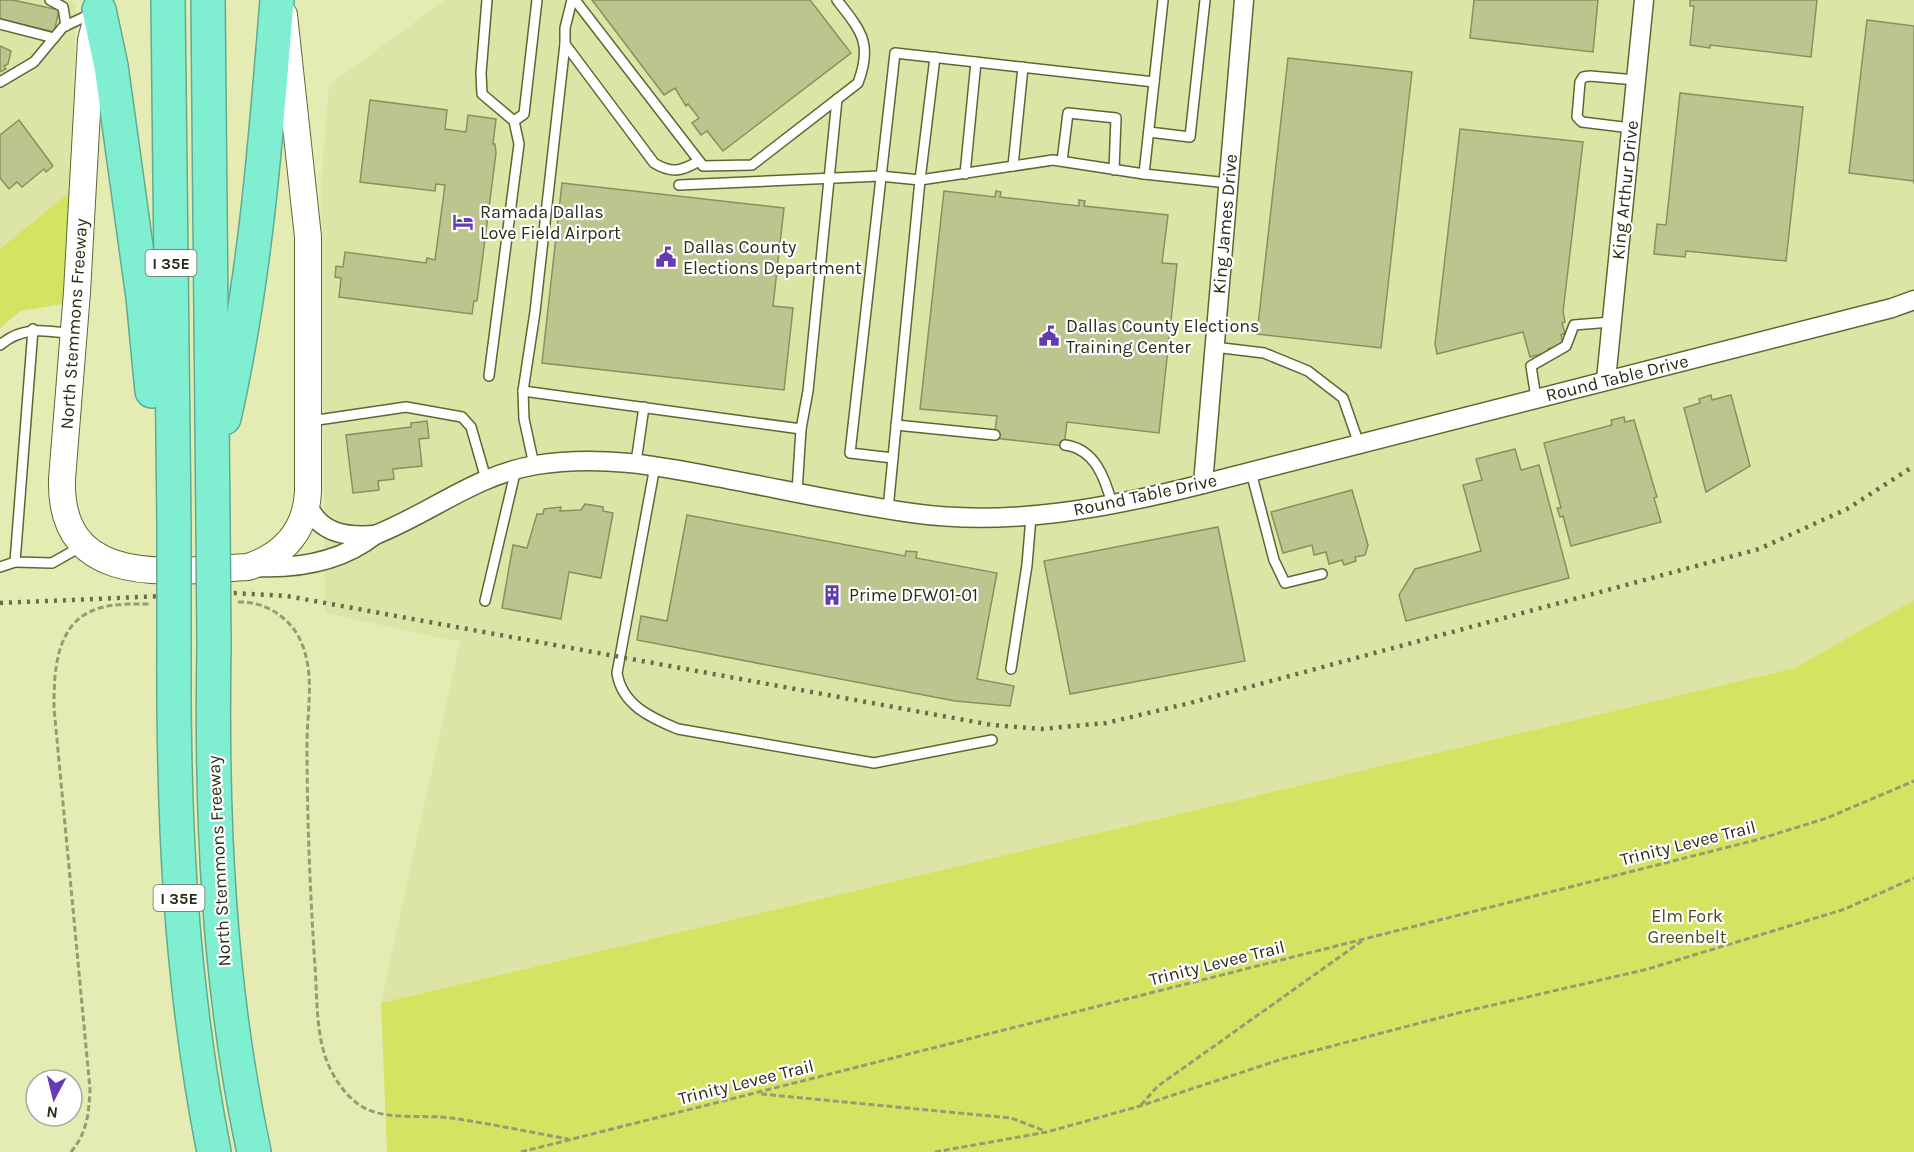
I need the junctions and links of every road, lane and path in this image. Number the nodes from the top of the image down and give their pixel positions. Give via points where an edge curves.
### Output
1 (50, 0) edge
2 (168, 0) edge
3 (208, 0) edge
4 (277, 0) edge
5 (282, 0) edge
6 (487, 0) edge
7 (537, 0) edge
8 (573, 0) edge
9 (837, 0) edge
10 (1162, 0) edge
11 (1205, 0) edge
12 (1244, 0) edge
13 (1644, 0) edge
14 (97, 3) edge
15 (0, 24) edge
16 (66, 26) junction
17 (54, 38) junction
18 (565, 44) junction
19 (935, 57) junction
20 (976, 62) junction
21 (1023, 67) junction
22 (1636, 80) junction
23 (0, 82) edge
24 (1154, 82) junction
25 (837, 99) junction
26 (514, 121) junction
27 (1631, 128) junction
28 (1149, 132) junction
29 (699, 161) junction
30 (1062, 161) junction
31 (1012, 166) junction
32 (1114, 170) junction
33 (965, 174) junction
34 (1144, 174) junction
35 (880, 176) junction
36 (829, 180) junction
37 (920, 180) junction
38 (1228, 183) junction
39 (680, 185) dead end
40 (1914, 300) edge
41 (1611, 322) junction
42 (33, 329) junction
43 (74, 334) junction
44 (0, 345) edge
45 (1214, 347) junction
46 (489, 376) dead end
47 (1606, 380) junction
48 (523, 391) junction
49 (1536, 398) junction
50 (644, 407) junction
51 (308, 422) junction
52 (896, 426) junction
53 (801, 429) junction
54 (995, 435) dead end
55 (1359, 444) junction
56 (1065, 445) dead end
57 (893, 458) junction
58 (636, 462) junction
59 (534, 465) junction
60 (212, 466) junction
61 (656, 466) junction
62 (516, 469) junction
63 (1251, 472) junction
64 (486, 478) junction
65 (1203, 484) junction
66 (797, 492) junction
67 (307, 503) junction
68 (1112, 504) junction
69 (888, 509) junction
70 (174, 513) junction
71 (1031, 517) junction
72 (375, 535) junction
73 (83, 546) junction
74 (15, 562) junction
75 (0, 567) edge
76 (248, 567) junction
77 (1322, 574) dead end
78 (485, 601) dead end
79 (1011, 669) dead end
80 (992, 740) dead end
81 (1914, 781) edge
82 (1914, 878) edge
83 (1364, 940) junction
84 (758, 1094) junction
85 (1140, 1106) junction
86 (1047, 1132) junction
87 (214, 1152) edge
88 (254, 1152) edge
89 (521, 1152) edge
90 (935, 1152) edge

1 - 16 lane via 63,7
2 - 70 highway, I 35E
3 - 60 highway, North Stemmons Freeway / I 35E
4 - 60 highway via 241,345
5 - 51 main road, North Stemmons Freeway via 308,237
6 - 26 lane via 482,94
7 - 26 lane via 524,114
8 - 18 lane
8 - 29 lane
9 - 25 lane via 866,44 858,83
10 - 24 lane
11 - 28 lane via 1190,137
12 - 38 street, King James Drive
13 - 22 street, King Arthur Drive
14 - 16 lane
14 - 43 main road, North Stemmons Freeway
14 - 70 highway via 113,77 152,398
15 - 17 lane
16 - 17 lane
17 - 23 lane via 34,62
18 - 29 lane via 654,163 666,170 682,171
18 - 48 lane
19 - 20 lane
19 - 35 lane via 895,52
19 - 37 lane
20 - 21 lane
20 - 33 lane
21 - 24 lane
21 - 31 lane
22 - 27 street, King Arthur Drive
22 - 27 lane via 1590,76 1580,82 1577,117 1582,122
24 - 28 lane
25 - 29 lane via 752,165 703,166
25 - 36 lane
26 - 46 lane via 519,144
27 - 41 street, King Arthur Drive
28 - 34 lane
30 - 31 lane
30 - 32 lane
30 - 32 lane via 1068,113 1116,118
31 - 33 lane
32 - 34 lane
33 - 37 lane
34 - 38 lane
35 - 36 lane
35 - 37 lane
35 - 57 lane via 850,453
36 - 39 lane
36 - 53 lane
37 - 52 lane
38 - 45 street, King James Drive
40 - 47 street, Round Table Drive
41 - 47 street, King Arthur Drive
41 - 49 lane via 1574,325 1566,346 1531,366
42 - 43 lane
42 - 44 lane via 13,334
42 - 74 lane
43 - 73 main road, North Stemmons Freeway via 61,494 69,528
45 - 55 lane via 1264,353 1308,371 1343,398
45 - 65 street, King James Drive
47 - 49 street, Round Table Drive
48 - 50 lane
48 - 59 lane via 524,419
49 - 55 street, Round Table Drive
50 - 53 lane
50 - 58 lane
51 - 64 lane via 406,407 462,417 471,427
51 - 67 main road, North Stemmons Freeway
52 - 54 lane
52 - 57 lane
53 - 66 lane
55 - 63 street, Round Table Drive
56 - 68 lane via 1093,460 1106,479
57 - 69 lane
58 - 59 street, Round Table Drive via 580,460
58 - 61 street, Round Table Drive
59 - 62 street, Round Table Drive
60 - 88 highway, North Stemmons Freeway / I 35E, bridge via 213,802 218,896 226,977
61 - 66 street, Round Table Drive
61 - 80 lane via 618,673 632,703 648,716 678,729 874,762
62 - 64 street, Round Table Drive
62 - 78 lane
63 - 65 street, Round Table Drive
63 - 77 lane via 1274,560 1286,583
64 - 72 street, Round Table Drive
65 - 68 street, Round Table Drive
66 - 69 street, Round Table Drive
67 - 72 street, Round Table Drive via 317,520 334,533
67 - 76 main road, North Stemmons Freeway via 292,540 272,558
68 - 71 street, Round Table Drive
69 - 71 street, Round Table Drive via 948,517
70 - 87 highway, I 35E, bridge via 175,821 180,904 190,1000
71 - 79 lane
72 - 76 street, Round Table Drive via 359,548 318,561 279,568
73 - 74 lane via 52,563
73 - 76 main road, North Stemmons Freeway via 109,564 130,568
74 - 75 lane
81 - 83 path, Trinity Levee Trail via 1827,818 1756,840
82 - 85 path via 1845,909 1648,969 1279,1060
83 - 84 path, Trinity Levee Trail
83 - 85 path via 1158,1086
84 - 86 path via 1011,1119
84 - 89 path, Trinity Levee Trail
85 - 86 path
86 - 90 path

